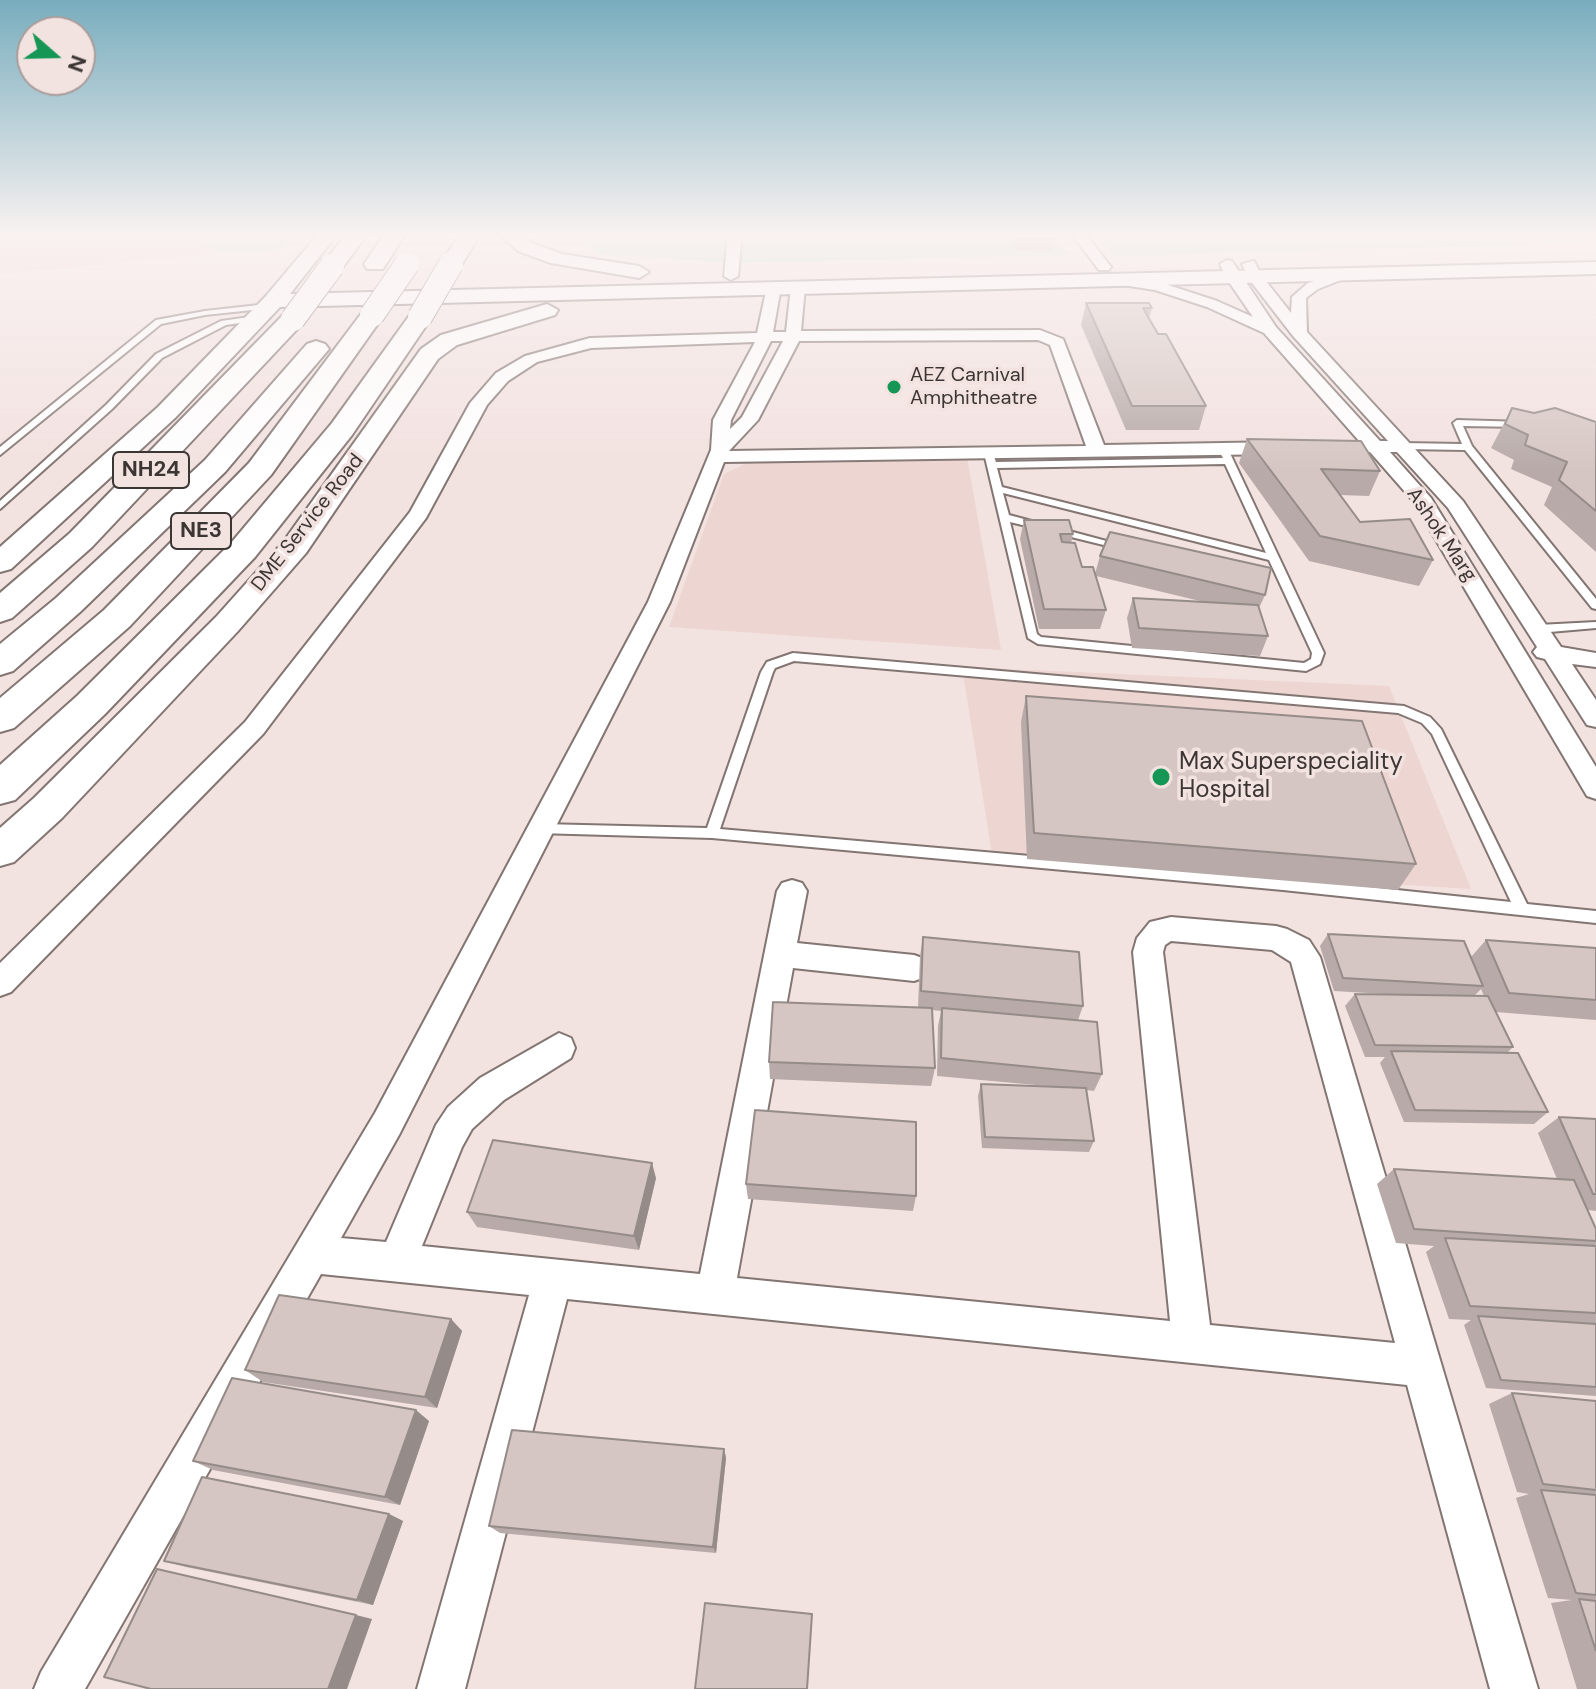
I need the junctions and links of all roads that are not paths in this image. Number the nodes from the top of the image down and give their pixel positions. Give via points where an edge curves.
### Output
1 (215, 312) edge
2 (256, 312) edge
3 (263, 312) edge
4 (298, 312) edge
5 (358, 312) edge
6 (360, 312) edge
7 (423, 312) edge
8 (541, 312) edge
9 (769, 312) edge
10 (795, 312) edge
11 (1229, 312) edge
12 (1261, 312) edge
13 (1279, 312) edge
14 (1299, 312) edge
15 (357, 315) junction
16 (1270, 330) junction
17 (1299, 333) junction
18 (793, 336) junction
19 (763, 337) junction
20 (1534, 424) edge
21 (1403, 446) junction
22 (1374, 447) junction
23 (1468, 447) junction
24 (1097, 451) junction
25 (0, 452) edge
26 (719, 454) junction
27 (1225, 455) junction
28 (1150, 456) junction
29 (991, 459) junction
30 (998, 489) junction
31 (0, 506) edge
32 (1004, 517) junction
33 (1139, 551) edge
34 (1274, 558) junction
35 (0, 563) edge
36 (1273, 585) edge
37 (1288, 588) junction
38 (1596, 606) edge
39 (0, 611) edge
40 (1596, 625) edge
41 (1538, 629) junction
42 (1512, 647) junction
43 (1554, 654) junction
44 (1596, 660) edge
45 (0, 663) edge
46 (0, 719) edge
47 (1596, 719) edge
48 (0, 789) edge
49 (1596, 789) edge
50 (542, 829) junction
51 (712, 833) junction
52 (0, 851) edge
53 (792, 891) dead end
54 (1523, 911) junction
55 (1596, 917) edge
56 (779, 954) junction
57 (914, 968) dead end
58 (0, 983) edge
59 (559, 1048) dead end
60 (311, 1254) junction
61 (396, 1263) junction
62 (553, 1278) junction
63 (715, 1294) junction
64 (1192, 1343) junction
65 (1422, 1366) junction
66 (58, 1689) edge
67 (441, 1689) edge
68 (1514, 1689) edge

1 - 25 lane via 159,322
2 - 31 lane via 159,356
3 - 35 main road via 167,412
4 - 39 highway, NH24, bridge via 152,470
5 - 15 highway, NE3
6 - 15 highway, NE3, bridge
7 - 48 highway, bridge via 342,429 243,550
8 - 52 main road, DME Service Road via 449,340 429,354 295,547 227,624
9 - 19 street
10 - 18 street
11 - 16 street
12 - 16 street, Ashok Marg
13 - 17 street, Ashok Marg
14 - 17 street
15 - 45 highway, NE3 via 215,466
15 - 46 highway, NE3 via 260,469 117,618
16 - 22 street, Ashok Marg
17 - 21 street, Ashok Marg
18 - 19 street
18 - 24 street via 1048,336 1057,342
18 - 26 street via 749,420
19 - 26 street via 722,420
19 - 58 street via 590,343 531,359 502,377 479,403 419,514 254,728
20 - 23 lane via 1457,423
21 - 22 street
21 - 23 lane
21 - 41 street, Ashok Marg via 1456,505
22 - 27 street
22 - 42 street, Ashok Marg via 1421,498
23 - 38 lane
24 - 28 street
24 - 29 street
26 - 29 street
26 - 50 street via 659,602
27 - 28 street
27 - 34 lane
28 - 29 lane
29 - 30 lane
30 - 32 lane
30 - 34 lane
32 - 33 lane
32 - 37 lane via 1032,635 1046,643 1306,667 1318,653
34 - 37 lane
36 - 37 lane
40 - 41 lane
41 - 43 street, Ashok Marg
42 - 43 street
42 - 49 street, Ashok Marg
43 - 44 street
43 - 47 street, Ashok Marg
50 - 51 lane
50 - 60 street via 387,1124
51 - 54 lane
51 - 54 lane via 767,672 771,665 793,657 1400,709 1426,720 1437,732
53 - 56 street
54 - 55 lane
56 - 57 street
56 - 63 street
59 - 61 street via 492,1089 460,1118
60 - 61 street
60 - 66 street
61 - 62 street
62 - 63 street
62 - 67 street
63 - 64 street
64 - 65 street
64 - 65 street via 1148,952 1152,938 1171,929 1276,938 1305,957
65 - 68 street

